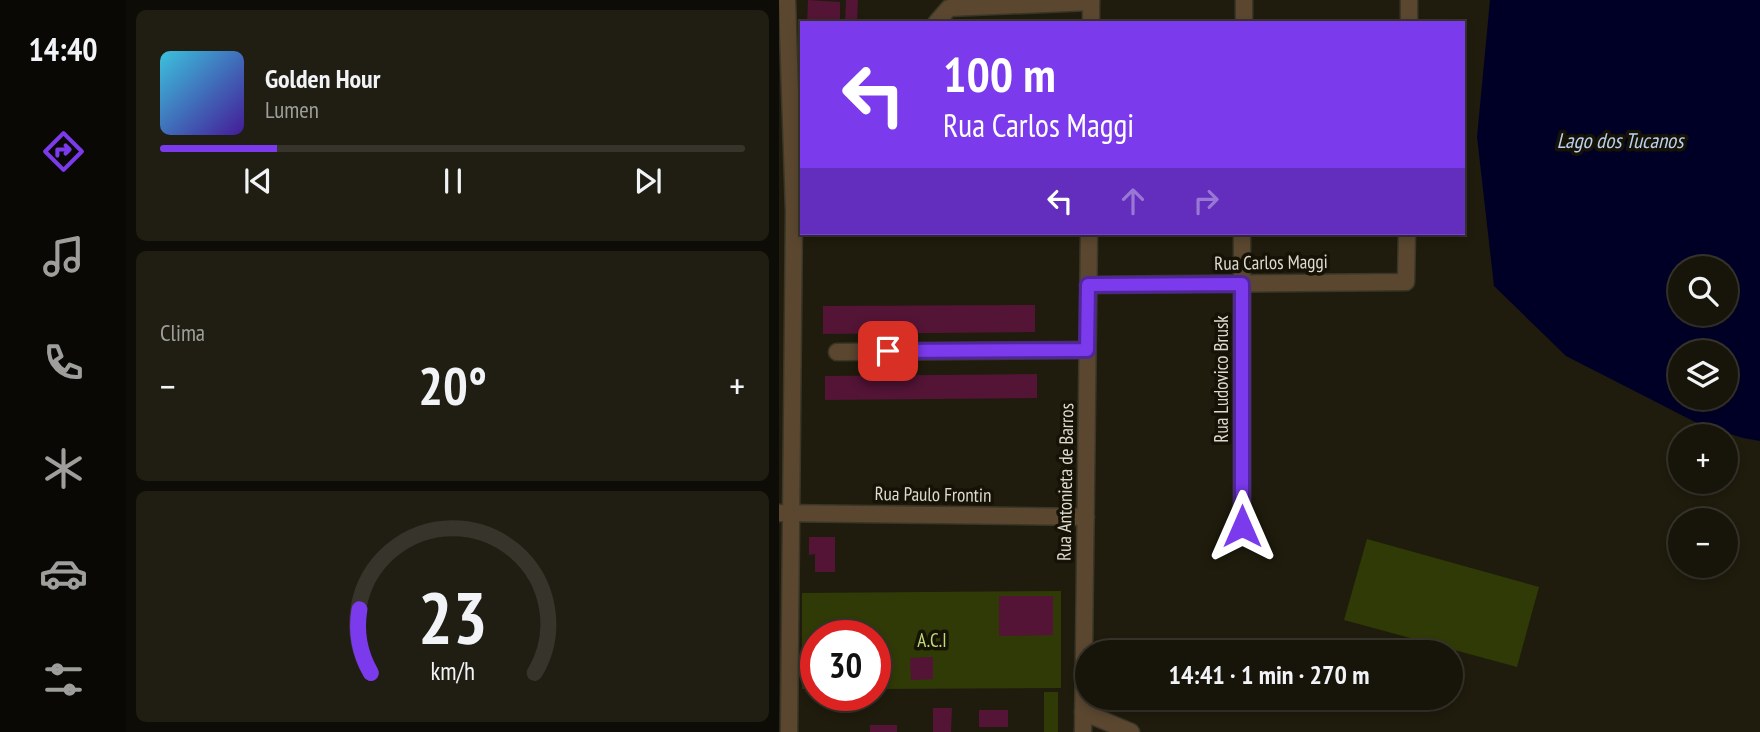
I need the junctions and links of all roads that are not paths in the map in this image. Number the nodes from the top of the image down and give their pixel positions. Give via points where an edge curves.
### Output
1 (787, 0) edge
2 (1244, 0) edge
3 (1410, 0) edge
4 (1091, 1) edge
5 (938, 21) edge
6 (1091, 21) edge
7 (1244, 21) edge
8 (1409, 21) edge
9 (791, 212) edge
10 (1089, 235) edge
11 (1243, 235) edge
12 (1407, 235) edge
13 (1242, 284) junction
14 (1088, 285) junction
15 (1087, 350) junction
16 (837, 352) dead end
17 (785, 512) edge
18 (1086, 517) junction
19 (1242, 526) dead end
20 (1083, 712) junction
21 (789, 732) edge
22 (1083, 732) edge
23 (1131, 732) edge

1 - 9 street
2 - 7 street
3 - 8 street
4 - 5 street via 949,8
4 - 6 street
9 - 17 street
10 - 14 street, Rua Antonieta de Barros
11 - 13 street, Rua Ludovico Brusk
12 - 13 street, Rua Carlos Maggi via 1406,282
13 - 14 street, Rua Carlos Maggi
13 - 19 street, Rua Ludovico Brusk
14 - 15 street, Rua Antonieta de Barros
15 - 16 street
15 - 18 street, Rua Antonieta de Barros
17 - 18 street, Rua Paulo Frontin
17 - 21 street
18 - 20 street, Rua Antonieta de Barros
20 - 22 street, Rua Antonieta de Barros
20 - 23 street

